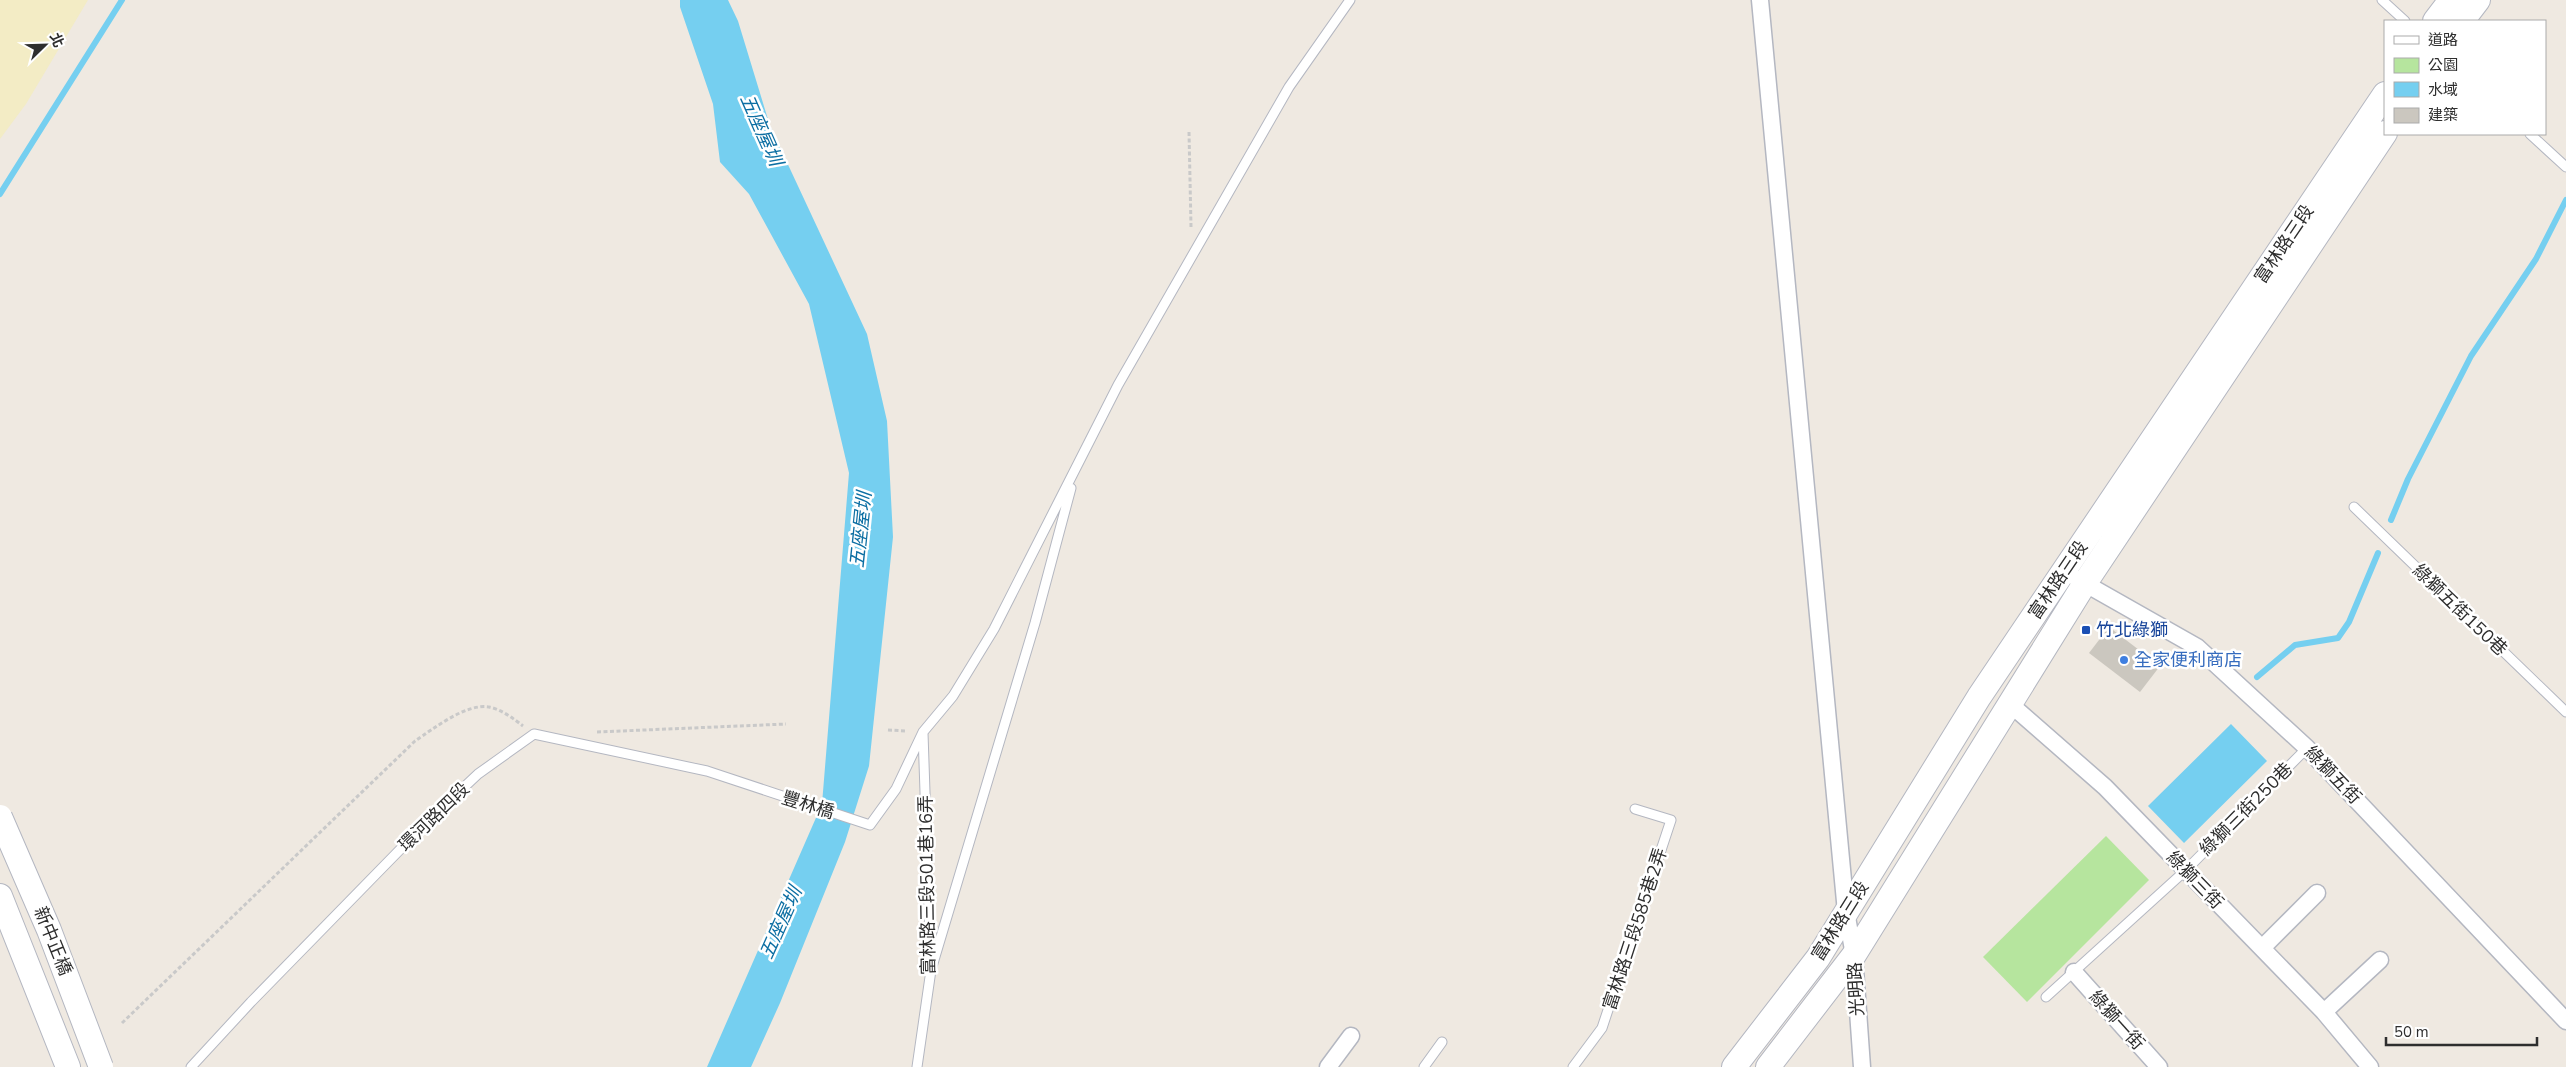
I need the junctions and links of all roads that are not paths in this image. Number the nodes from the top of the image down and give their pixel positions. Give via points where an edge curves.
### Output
1 (1350, 0) edge
2 (1760, 0) edge
3 (2382, 0) edge
4 (2451, 0) edge
5 (2478, 0) edge
6 (2403, 20) edge
7 (2436, 20) edge
8 (2463, 20) edge
9 (2384, 95) edge
10 (2384, 135) edge
11 (2531, 135) edge
12 (2566, 167) edge
13 (1076, 470) junction
14 (2354, 507) dead end
15 (2064, 572) junction
16 (2085, 583) junction
17 (2009, 703) junction
18 (2566, 712) edge
19 (923, 732) junction
20 (2307, 748) junction
21 (746, 786) joint
22 (1635, 808) dead end
23 (0, 817) edge
24 (2186, 870) junction
25 (2317, 893) dead end
26 (0, 896) edge
27 (1846, 912) junction
28 (2262, 948) junction
29 (1854, 955) junction
30 (2380, 960) dead end
31 (931, 970) junction
32 (2074, 972) junction
33 (2046, 997) dead end
34 (2324, 1012) junction
35 (2566, 1021) edge
36 (1351, 1036) dead end
37 (1442, 1042) dead end
38 (68, 1067) edge
39 (100, 1067) edge
40 (191, 1067) edge
41 (917, 1067) edge
42 (1328, 1067) edge
43 (1424, 1067) edge
44 (1574, 1067) edge
45 (1734, 1067) edge
46 (1768, 1067) edge
47 (1862, 1067) edge
48 (2159, 1067) edge
49 (2370, 1067) edge

1 - 13 lane via 1288,87 1118,385
2 - 27 street, 光明路
3 - 6 lane
4 - 7 main road
5 - 8 main road
9 - 15 main road, 富林路三段
10 - 16 main road, 富林路三段
11 - 12 lane
13 - 19 lane via 994,629 953,696
13 - 31 lane via 1035,623
14 - 18 lane, 綠獅五街150巷
15 - 16 street, 綠獅五街
15 - 27 main road, 富林路三段 via 1979,697
16 - 17 main road, 富林路三段
16 - 20 street, 綠獅五街 via 2197,647
17 - 24 street, 綠獅三街 via 2105,787
17 - 29 main road, 富林路三段
19 - 21 lane, 豐林橋 via 896,789 870,825
19 - 31 lane, 富林路三段501巷16弄
20 - 24 lane, 綠獅三街250巷
20 - 35 street, 綠獅五街
21 - 40 lane, 環河路四段 via 707,772 534,734 478,774 427,822
22 - 44 lane, 富林路三段585巷2弄 via 1670,820 1602,1028
23 - 39 main road, 新中正橋, bridge via 49,930
24 - 28 street, 綠獅三街
24 - 32 lane, 綠獅三街250巷
25 - 28 street
26 - 38 main road, 新中正橋
27 - 29 street, 光明路
27 - 45 main road, 富林路三段 via 1818,958
28 - 34 street, 綠獅三街
29 - 46 main road, 富林路三段
29 - 47 street, 光明路
30 - 34 street
31 - 41 lane, 富林路三段501巷16弄
32 - 33 lane, 綠獅三街250巷
32 - 48 street, 綠獅一街
34 - 49 street, 綠獅三街
36 - 42 street
37 - 43 lane

